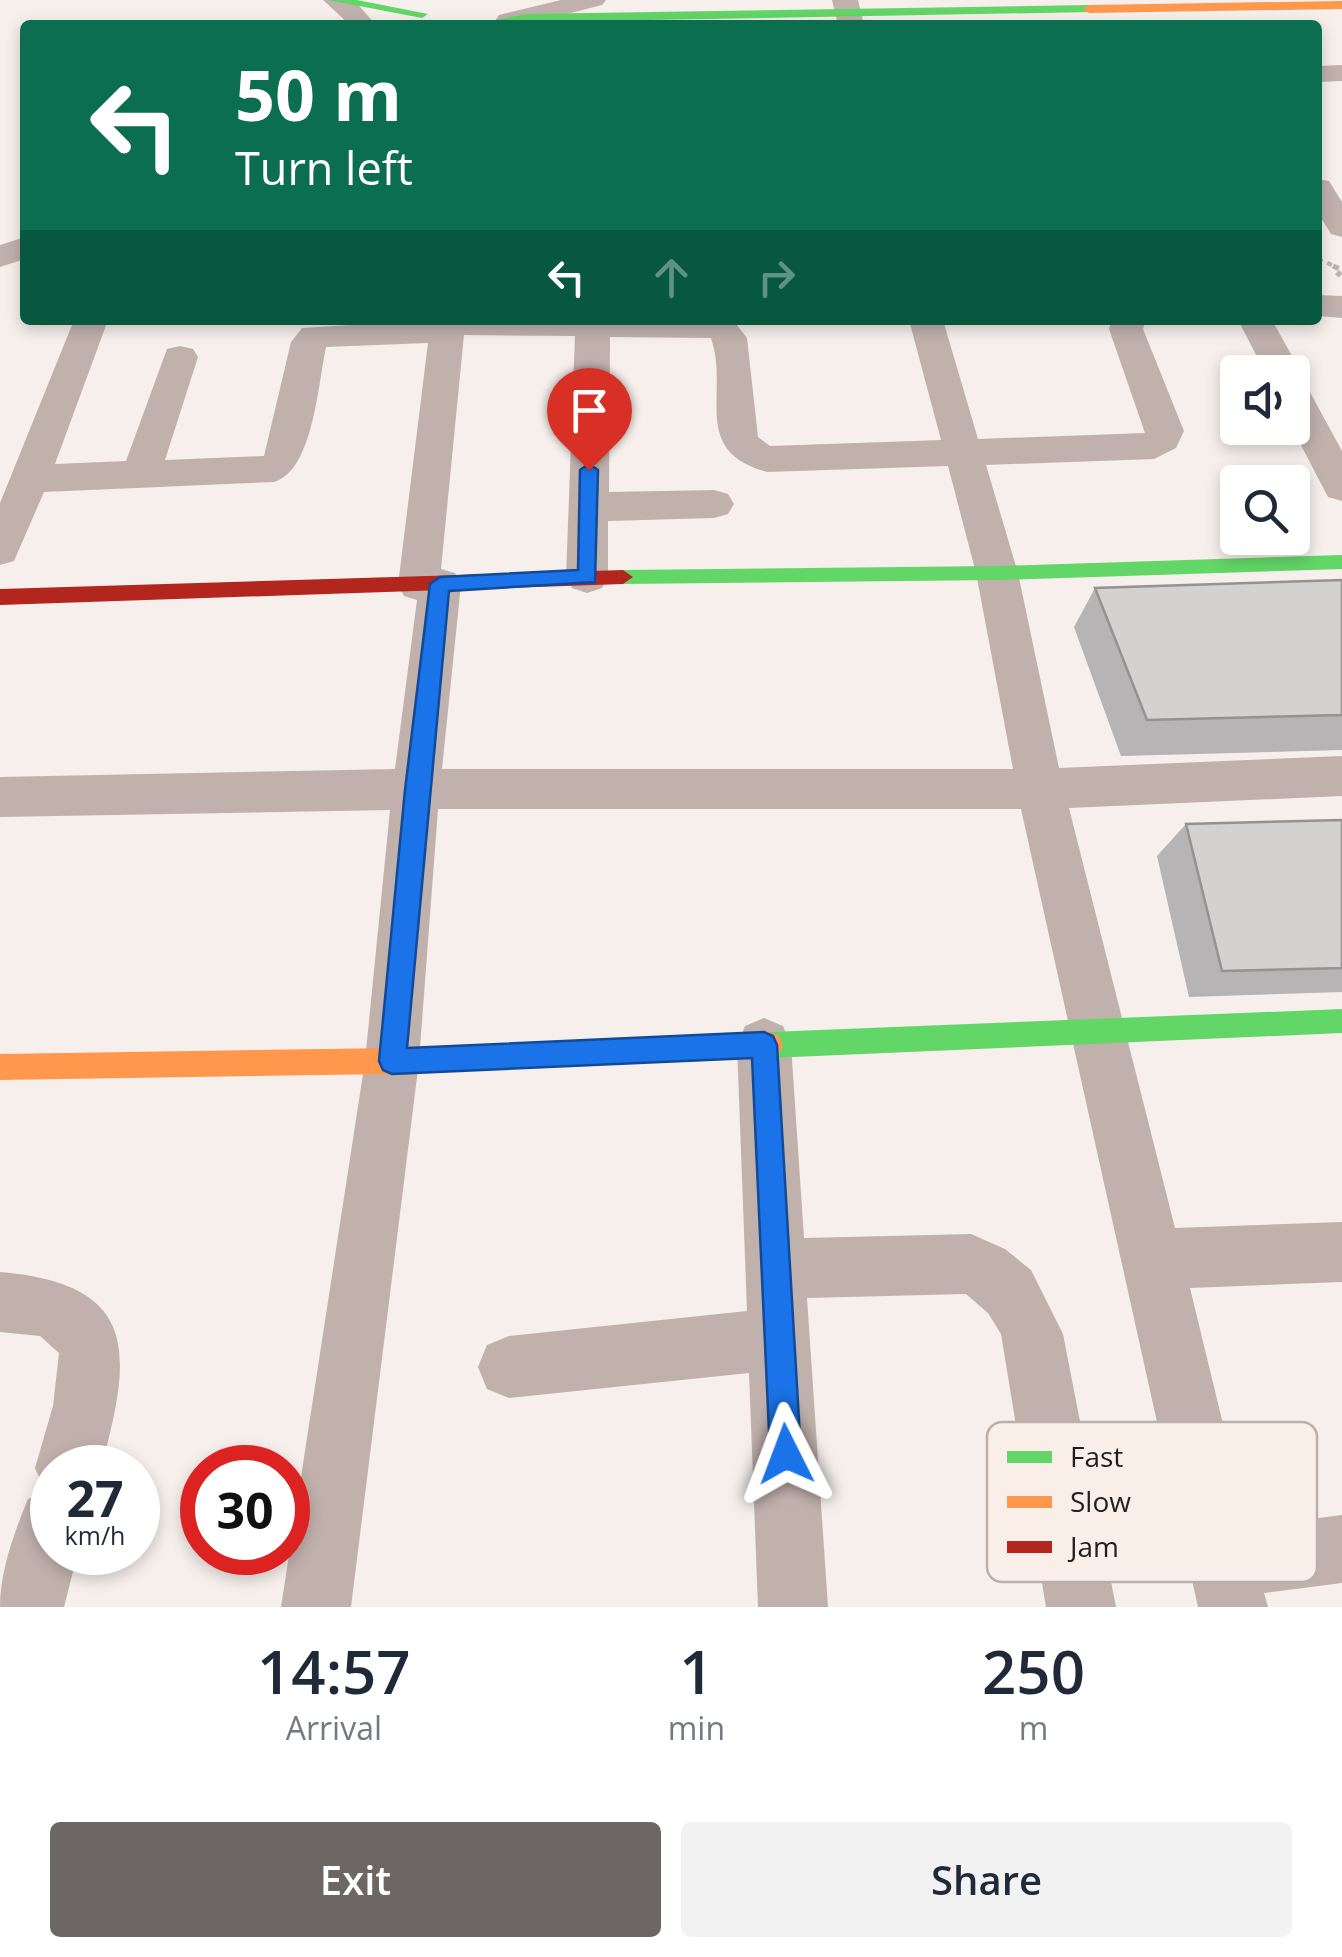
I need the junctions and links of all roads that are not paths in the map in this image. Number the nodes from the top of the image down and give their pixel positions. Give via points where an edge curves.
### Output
1 (335, 0) edge
2 (593, 0) edge
3 (672, 0) edge
4 (1342, 5) edge
5 (845, 10) edge
6 (429, 13) edge
7 (491, 17) edge
8 (359, 20) edge
9 (519, 20) edge
10 (588, 20) edge
11 (1322, 194) edge
12 (1342, 227) edge
13 (89, 325) edge
14 (447, 325) edge
15 (593, 325) edge
16 (642, 325) edge
17 (927, 325) edge
18 (1127, 325) edge
19 (1258, 325) edge
20 (1274, 355) edge
21 (180, 356) dead end
22 (1310, 427) edge
23 (962, 452) junction
24 (141, 473) junction
25 (30, 480) junction
26 (1342, 488) edge
27 (714, 504) dead end
28 (588, 507) junction
29 (0, 550) edge
30 (1342, 562) edge
31 (996, 574) junction
32 (588, 577) junction
33 (430, 585) junction
34 (0, 597) edge
35 (1342, 776) edge
36 (1040, 789) junction
37 (416, 790) junction
38 (0, 797) edge
39 (1342, 1021) edge
40 (1100, 1030) junction
41 (764, 1045) junction
42 (392, 1061) junction
43 (0, 1067) edge
44 (1342, 1252) edge
45 (1153, 1259) junction
46 (776, 1269) junction
47 (0, 1302) edge
48 (780, 1339) junction
49 (509, 1367) dead end
50 (1048, 1422) edge
51 (1190, 1422) edge
52 (74, 1445) edge
53 (1342, 1549) edge
54 (1317, 1557) edge
55 (38, 1575) edge
56 (1077, 1582) edge
57 (29, 1607) edge
58 (316, 1607) edge
59 (792, 1607) edge
60 (1081, 1607) edge

1 - 6 street
1 - 8 street
2 - 7 street
3 - 5 street
4 - 5 street
5 - 10 street
7 - 9 street
11 - 12 street
13 - 25 street
14 - 24 street via 310,339 283,459 274,470
14 - 33 street
15 - 28 street
16 - 23 street via 725,330 739,438 755,456
17 - 23 street
18 - 23 street via 1165,430 1160,443
19 - 20 street
21 - 24 street
22 - 26 street
23 - 31 street
24 - 25 street
25 - 29 street
27 - 28 street
28 - 32 street
30 - 31 street
31 - 32 street
31 - 36 street
32 - 33 street
33 - 34 street
33 - 37 street
35 - 36 street
36 - 37 street
36 - 40 street
37 - 38 street
37 - 42 street
39 - 40 street
40 - 41 street
40 - 45 street
41 - 42 street
41 - 46 street
42 - 43 street
42 - 58 street
44 - 45 street
45 - 51 street
46 - 48 street
46 - 50 street via 971,1264 998,1276 1018,1298 1032,1334
47 - 52 street via 64,1310 81,1326 90,1350 90,1381
48 - 49 street
48 - 59 street
53 - 54 street
55 - 57 street
56 - 60 street

